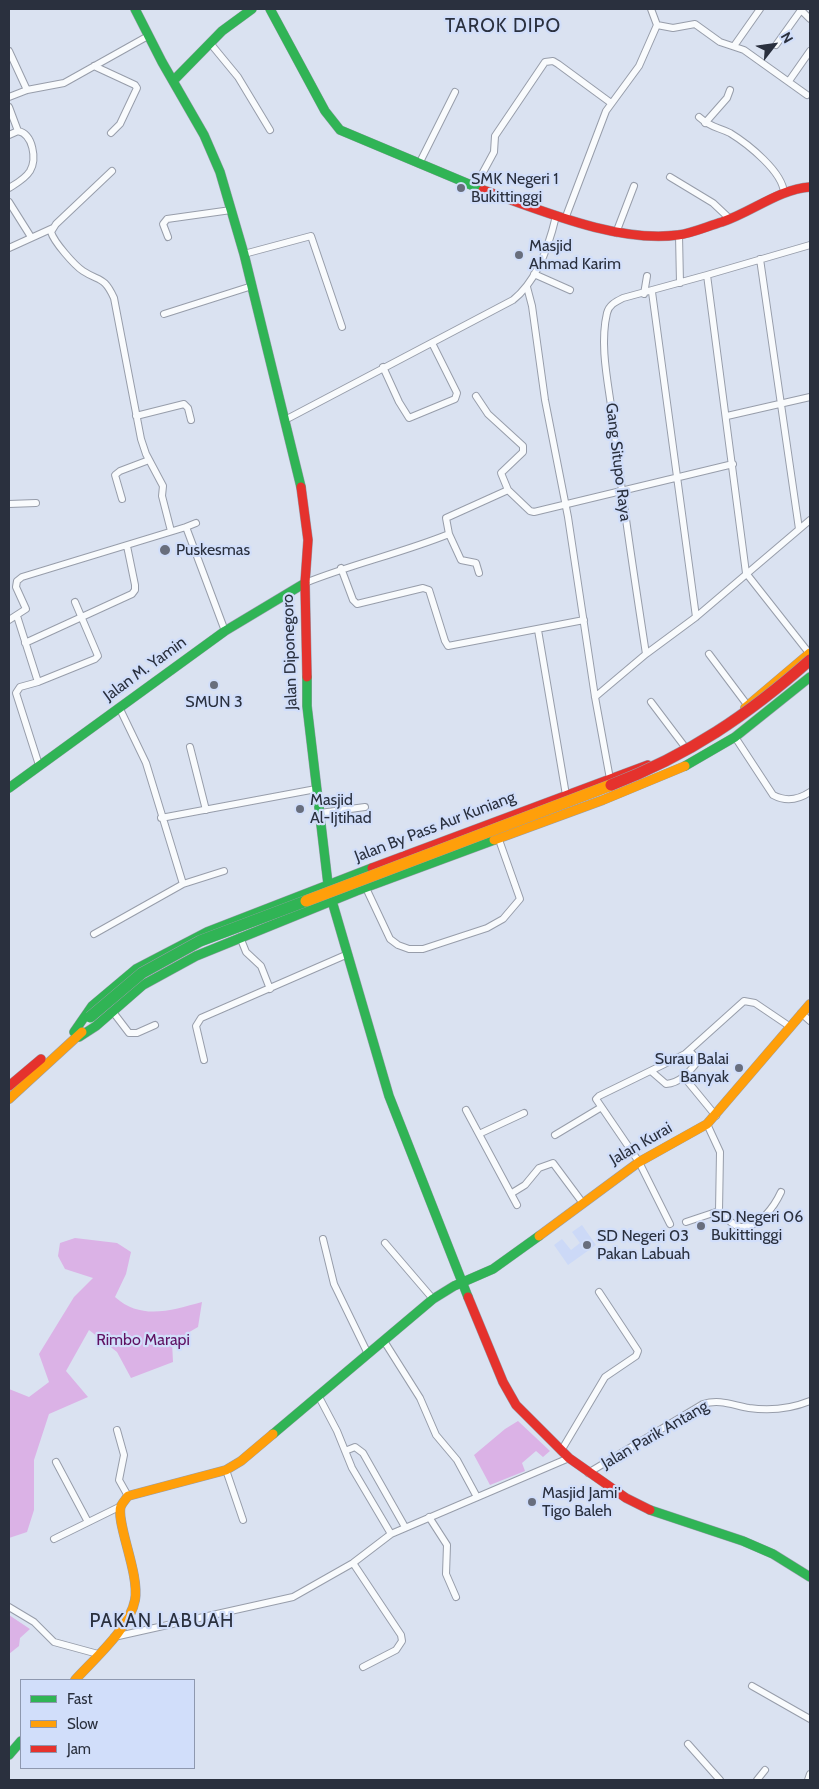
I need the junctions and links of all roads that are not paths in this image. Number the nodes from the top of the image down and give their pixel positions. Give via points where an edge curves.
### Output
1 (135, 9) edge
2 (252, 9) edge
3 (270, 9) edge
4 (651, 9) edge
5 (760, 9) edge
6 (802, 10) edge
7 (810, 19) edge
8 (657, 25) junction
9 (148, 36) junction
10 (210, 43) junction
11 (776, 45) dead end
12 (734, 46) junction
13 (810, 50) edge
14 (9, 51) edge
15 (94, 66) junction
16 (173, 81) junction
17 (789, 81) junction
18 (27, 90) junction
19 (730, 90) dead end
20 (455, 92) dead end
21 (807, 94) dead end
22 (9, 96) edge
23 (611, 103) junction
24 (9, 107) edge
25 (699, 117) dead end
26 (705, 123) junction
27 (18, 130) junction
28 (270, 130) dead end
29 (111, 133) dead end
30 (9, 135) edge
31 (419, 164) junction
32 (112, 171) dead end
33 (670, 177) dead end
34 (634, 186) dead end
35 (475, 187) junction
36 (810, 187) edge
37 (9, 188) edge
38 (784, 193) junction
39 (9, 202) edge
40 (231, 210) junction
41 (561, 218) junction
42 (730, 219) junction
43 (53, 228) junction
44 (616, 233) junction
45 (679, 235) junction
46 (31, 237) junction
47 (168, 237) dead end
48 (810, 245) edge
49 (9, 248) edge
50 (244, 254) junction
51 (760, 258) junction
52 (534, 274) junction
53 (707, 275) junction
54 (647, 276) dead end
55 (680, 283) junction
56 (252, 286) junction
57 (527, 287) junction
58 (570, 290) dead end
59 (652, 292) junction
60 (644, 294) junction
61 (164, 314) dead end
62 (342, 327) dead end
63 (432, 343) junction
64 (383, 367) junction
65 (476, 396) dead end
66 (810, 396) edge
67 (781, 405) junction
68 (136, 416) junction
69 (727, 416) junction
70 (191, 420) dead end
71 (285, 420) junction
72 (149, 460) junction
73 (734, 464) junction
74 (677, 478) junction
75 (508, 490) junction
76 (622, 492) junction
77 (122, 499) dead end
78 (36, 503) dead end
79 (9, 504) edge
80 (566, 505) junction
81 (810, 520) edge
82 (196, 523) dead end
83 (186, 527) junction
84 (799, 529) junction
85 (171, 531) junction
86 (448, 534) junction
87 (127, 546) junction
88 (341, 568) junction
89 (746, 572) junction
90 (479, 573) dead end
91 (305, 583) junction
92 (75, 602) dead end
93 (17, 616) junction
94 (696, 617) junction
95 (83, 618) junction
96 (9, 620) edge
97 (584, 620) junction
98 (538, 630) junction
99 (225, 631) junction
100 (25, 643) junction
101 (646, 654) junction
102 (709, 654) dead end
103 (810, 655) edge
104 (810, 668) edge
105 (810, 676) edge
106 (38, 682) junction
107 (595, 697) junction
108 (652, 702) dead end
109 (748, 706) junction
110 (119, 707) junction
111 (735, 737) junction
112 (190, 747) dead end
113 (685, 747) junction
114 (39, 765) junction
115 (610, 779) junction
116 (9, 788) edge
117 (316, 788) junction
118 (810, 792) edge
119 (566, 795) junction
120 (365, 807) dead end
121 (206, 810) junction
122 (320, 813) junction
123 (162, 818) junction
124 (498, 837) junction
125 (420, 850) junction
126 (426, 865) junction
127 (224, 871) dead end
128 (183, 884) junction
129 (328, 884) junction
130 (366, 888) junction
131 (332, 901) junction
132 (94, 934) dead end
133 (240, 937) junction
134 (348, 954) junction
135 (270, 989) junction
136 (810, 1004) edge
137 (112, 1012) junction
138 (801, 1013) junction
139 (91, 1020) junction
140 (810, 1021) edge
141 (155, 1025) dead end
142 (789, 1026) junction
143 (76, 1034) junction
144 (689, 1051) junction
145 (204, 1060) dead end
146 (651, 1071) junction
147 (25, 1077) junction
148 (684, 1077) junction
149 (9, 1086) edge
150 (9, 1099) edge
151 (600, 1108) junction
152 (466, 1110) dead end
153 (524, 1113) dead end
154 (712, 1120) junction
155 (480, 1134) junction
156 (555, 1135) dead end
157 (639, 1162) junction
158 (781, 1192) dead end
159 (512, 1193) junction
160 (582, 1202) junction
161 (517, 1205) dead end
162 (719, 1211) junction
163 (686, 1222) dead end
164 (670, 1224) dead end
165 (323, 1239) dead end
166 (385, 1243) dead end
167 (462, 1282) junction
168 (599, 1292) dead end
169 (433, 1299) junction
170 (384, 1341) junction
171 (368, 1354) junction
172 (318, 1395) junction
173 (810, 1402) edge
174 (118, 1430) dead end
175 (345, 1451) junction
176 (565, 1454) junction
177 (56, 1462) dead end
178 (226, 1470) junction
179 (588, 1473) junction
180 (128, 1496) junction
181 (477, 1497) junction
182 (121, 1506) junction
183 (429, 1517) junction
184 (243, 1520) dead end
185 (88, 1522) junction
186 (405, 1527) junction
187 (391, 1534) junction
188 (54, 1539) dead end
189 (353, 1563) junction
190 (810, 1577) edge
191 (456, 1597) dead end
192 (9, 1607) edge
193 (113, 1637) junction
194 (98, 1654) junction
195 (363, 1667) dead end
196 (76, 1679) edge
197 (752, 1686) dead end
198 (810, 1719) edge
199 (20, 1742) edge
200 (688, 1744) dead end
201 (9, 1755) edge
202 (766, 1770) dead end
203 (810, 1774) edge
204 (720, 1780) edge
205 (757, 1780) edge
206 (808, 1780) edge

1 - 9 main road, Jalan Diponegoro
2 - 10 main road
3 - 31 main road via 334,123 347,134
4 - 8 street
5 - 12 street
6 - 7 street
6 - 11 street
8 - 12 street via 673,28 695,24 727,46
8 - 23 street via 639,66
9 - 15 street
9 - 16 main road, Jalan Diponegoro
10 - 16 main road
10 - 28 street via 238,77
12 - 17 street
13 - 17 street
14 - 18 street
15 - 18 street via 64,83
15 - 29 street via 137,88 120,124
16 - 40 main road, Jalan Diponegoro via 212,152
17 - 21 street
18 - 22 street
19 - 26 street
20 - 31 street
23 - 35 street via 553,60 545,62 495,136 494,152
23 - 41 street
24 - 27 street
25 - 26 street
26 - 38 street via 731,134 769,165 782,180
27 - 30 street
27 - 37 street via 29,139 34,160 29,173
31 - 35 main road
32 - 43 street
33 - 42 street via 714,203
34 - 44 street
35 - 41 main road
36 - 38 main road
38 - 42 main road
39 - 46 street
40 - 47 street via 167,219 163,224
40 - 50 main road, Jalan Diponegoro
41 - 44 main road
41 - 52 street
42 - 45 main road
43 - 46 street
43 - 68 street via 51,232 55,240 82,270 101,279 114,298
44 - 45 main road
45 - 55 street
46 - 49 street
48 - 51 street, Gang Situpo Raya
50 - 56 main road, Jalan Diponegoro
50 - 62 street via 311,236
51 - 53 street, Gang Situpo Raya
51 - 67 street
52 - 57 street
52 - 58 street
53 - 55 street, Gang Situpo Raya
53 - 69 street
54 - 60 street
55 - 59 street, Gang Situpo Raya
56 - 61 street
56 - 71 main road, Jalan Diponegoro
57 - 63 street via 513,300
57 - 80 street
59 - 60 street, Gang Situpo Raya
59 - 74 street
60 - 76 street, Gang Situpo Raya via 613,303 607,314 604,342
63 - 64 street
63 - 64 street via 457,393 455,399 409,418
64 - 71 street
65 - 75 street via 488,414 523,446 523,452 501,474
66 - 67 street
67 - 69 street
67 - 84 street
68 - 70 street via 184,404
68 - 72 street
69 - 73 street
71 - 91 main road, Jalan Diponegoro via 307,517
72 - 77 street via 115,476
72 - 85 street via 163,486 162,496
73 - 74 street
73 - 89 street
74 - 76 street
74 - 94 street
75 - 80 street via 530,511
75 - 86 street via 450,515 445,522
76 - 80 street
76 - 101 street, Gang Situpo Raya
78 - 79 street
80 - 97 street
81 - 84 street
82 - 83 street
83 - 85 street
83 - 99 street
84 - 89 street
85 - 87 street
86 - 88 street
86 - 90 street via 461,560 476,563
87 - 93 street via 18,579 16,587 26,607
87 - 95 street via 135,590
88 - 91 street
88 - 98 street via 357,604 423,588 429,590 448,646
89 - 94 street
89 - 103 street
91 - 99 main road, Jalan M. Yamin
91 - 117 main road, Jalan Diponegoro via 307,706
92 - 95 street
93 - 96 street
93 - 100 street
94 - 101 street
95 - 100 street
95 - 106 street via 98,656
97 - 98 street
97 - 107 street
98 - 119 street
99 - 110 main road, Jalan M. Yamin
100 - 106 street
101 - 107 street
102 - 109 street
103 - 109 main road, Jalan By Pass Aur Kuniang
103 - 139 main road, Jalan By Pass Aur Kuniang, bridge via 752,710 684,755 200,941 142,973
104 - 139 main road, Jalan By Pass Aur Kuniang, bridge via 732,732 673,766 203,946 145,977
105 - 111 main road, Jalan By Pass Aur Kuniang
106 - 114 street via 20,687 16,693
107 - 115 street
108 - 113 street
109 - 113 main road, Jalan By Pass Aur Kuniang
110 - 114 main road, Jalan M. Yamin
110 - 123 street via 146,763
111 - 118 street via 773,795 782,800 792,800
111 - 124 main road, Jalan By Pass Aur Kuniang via 661,777
112 - 121 street
113 - 115 main road, Jalan By Pass Aur Kuniang
114 - 116 main road, Jalan M. Yamin
115 - 119 main road, Jalan By Pass Aur Kuniang
117 - 121 street
117 - 122 main road, Jalan Diponegoro
119 - 125 main road, Jalan By Pass Aur Kuniang
120 - 122 street
121 - 123 street
122 - 129 main road, Jalan Diponegoro
123 - 128 street
124 - 126 main road, Jalan By Pass Aur Kuniang
124 - 130 street via 520,898 503,919 487,928 423,949 398,945 385,930
125 - 126 main road
125 - 129 main road, Jalan By Pass Aur Kuniang
126 - 130 main road, Jalan By Pass Aur Kuniang
127 - 128 street
128 - 132 street
129 - 143 main road, Jalan By Pass Aur Kuniang via 207,932 152,960 102,996 92,1006
130 - 131 main road, Jalan By Pass Aur Kuniang
131 - 133 main road, Jalan By Pass Aur Kuniang
131 - 134 main road
133 - 135 street via 246,952 261,966
133 - 137 main road, Jalan By Pass Aur Kuniang via 160,974
134 - 135 street
134 - 167 main road via 380,1074
135 - 145 street via 197,1021
136 - 138 main road, Jalan Kurai
137 - 141 street via 129,1033
137 - 143 main road, Jalan By Pass Aur Kuniang via 96,1026
138 - 140 street
138 - 142 main road, Jalan Kurai
139 - 143 main road, Jalan By Pass Aur Kuniang
142 - 144 street via 755,1003 744,1001
142 - 154 main road, Jalan Kurai
143 - 147 main road, Jalan By Pass Aur Kuniang
144 - 146 street
144 - 148 street via 699,1060
146 - 148 street via 666,1084
146 - 151 street via 599,1096 596,1099
147 - 149 main road, Jalan By Pass Aur Kuniang
147 - 150 main road, Jalan By Pass Aur Kuniang
148 - 154 street
151 - 156 street
151 - 157 street
152 - 155 street
153 - 155 street
154 - 157 main road, Jalan Kurai
154 - 162 street via 721,1158
155 - 159 street
157 - 160 main road, Jalan Kurai
157 - 164 street
158 - 162 street via 767,1214 742,1227 733,1224
159 - 160 street via 526,1185 540,1168 553,1163
159 - 161 street
160 - 167 main road, Jalan Kurai via 493,1269
162 - 163 street
165 - 171 street via 334,1284
166 - 169 street
167 - 169 main road, Jalan Kurai
167 - 176 main road via 508,1393 527,1418
168 - 176 street via 638,1351 636,1356 604,1378
169 - 170 main road, Jalan Kurai
170 - 171 main road, Jalan Kurai
170 - 181 street via 420,1398 436,1436 457,1460
171 - 172 main road, Jalan Kurai
172 - 175 street
172 - 178 main road, Jalan Kurai via 241,1461
173 - 179 street, Jalan Parik Antang via 764,1410 719,1401 703,1404
174 - 180 street via 124,1455 119,1480
175 - 186 street via 355,1447 363,1452
175 - 187 street
176 - 179 main road
176 - 181 street
177 - 185 street
178 - 180 main road, Jalan Kurai
178 - 184 street
179 - 190 main road via 639,1505 743,1541
180 - 182 main road
181 - 183 street
182 - 185 street
182 - 193 main road via 120,1517 136,1594 131,1613
183 - 186 street
183 - 191 street via 446,1545 446,1574
185 - 188 street
186 - 187 street
187 - 189 street
189 - 193 street via 278,1602
189 - 195 street via 402,1641 396,1650
192 - 194 street via 34,1622 54,1642
193 - 194 main road
194 - 196 main road
197 - 198 street
199 - 201 main road
200 - 204 street
202 - 205 street
203 - 206 street

